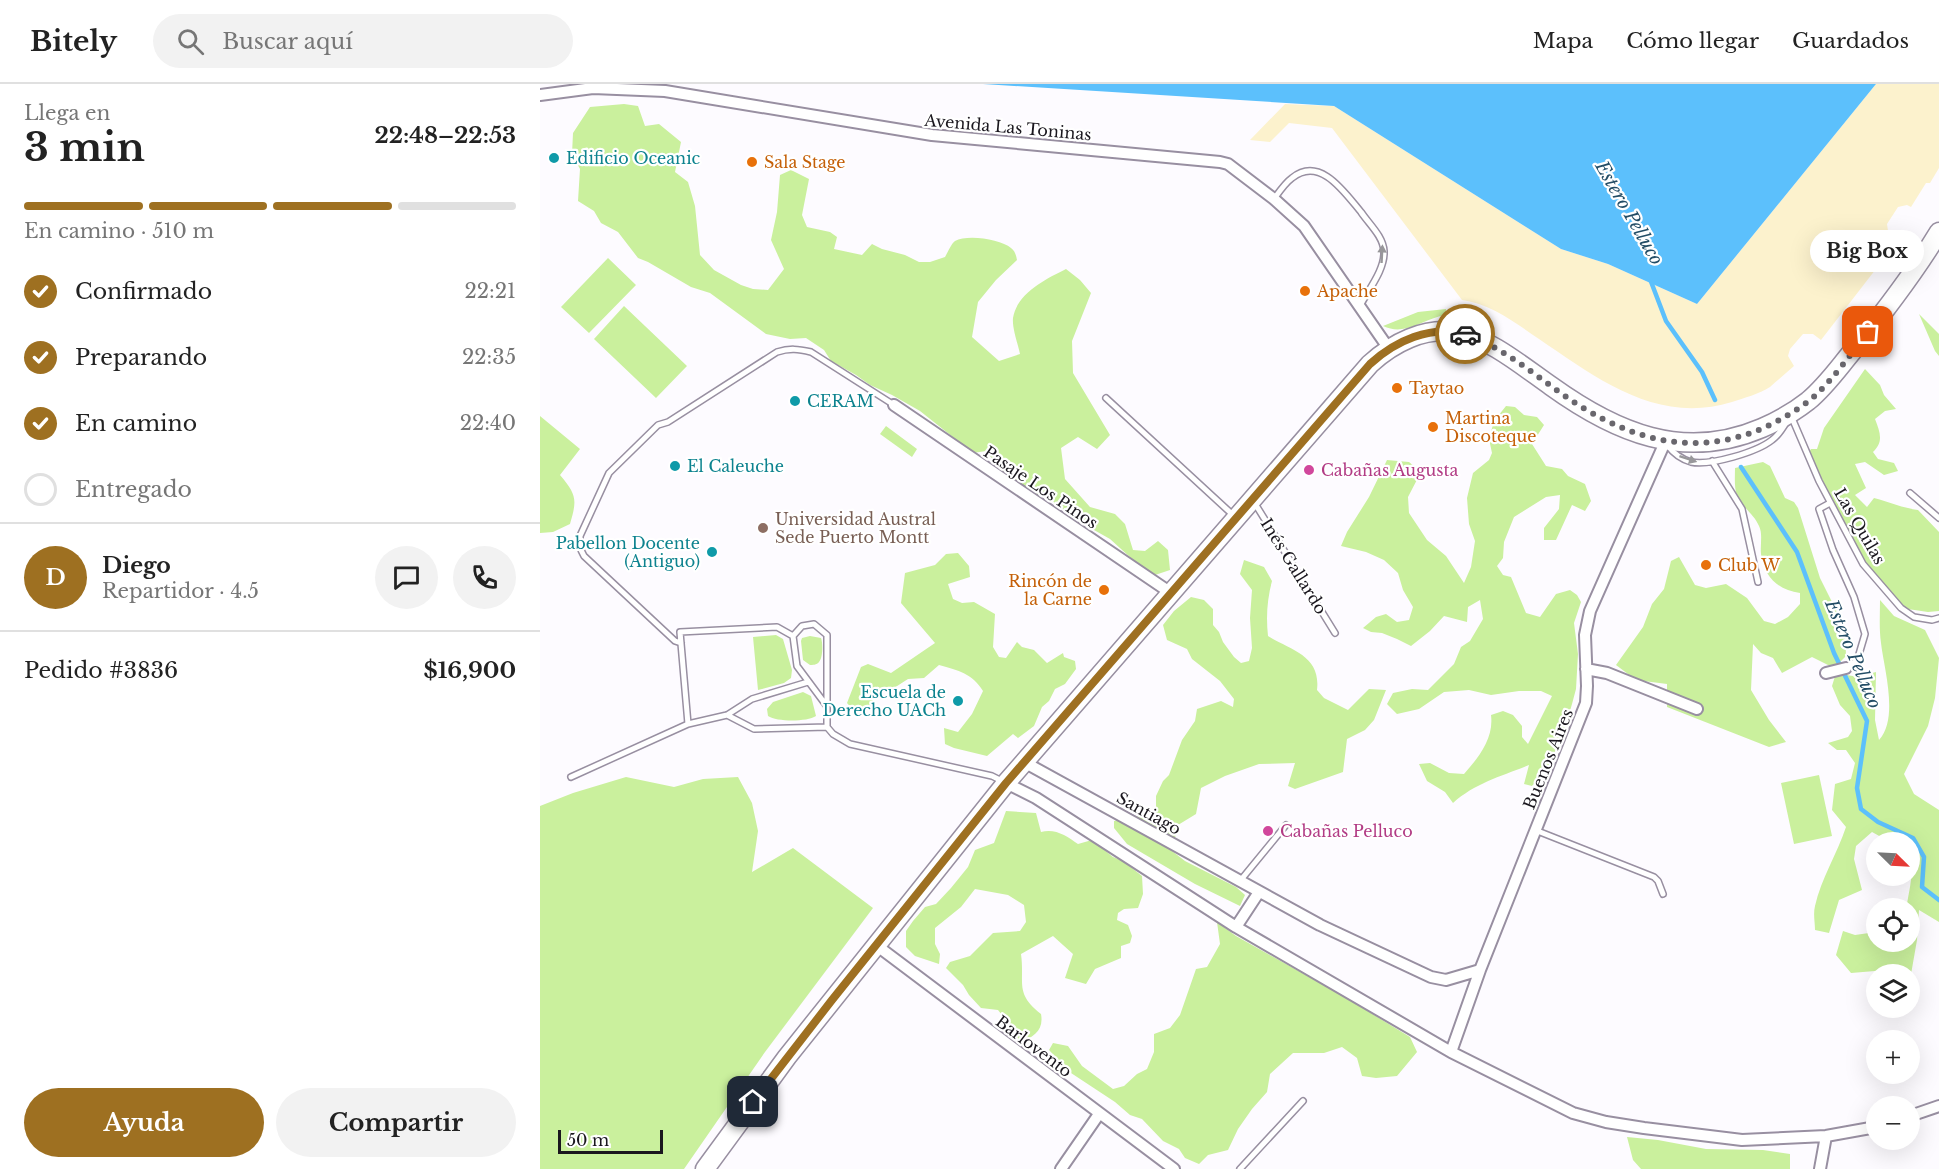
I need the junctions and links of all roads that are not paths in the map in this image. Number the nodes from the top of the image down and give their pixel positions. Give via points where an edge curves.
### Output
1 (540, 95) edge
2 (1274, 199) junction
3 (1939, 232) edge
4 (1359, 307) junction
5 (1389, 349) junction
6 (1106, 398) dead end
7 (894, 405) joint
8 (1790, 414) junction
9 (1664, 441) junction
10 (1712, 461) junction
11 (1910, 493) dead end
12 (1252, 499) junction
13 (1830, 503) junction
14 (1236, 518) junction
15 (1939, 518) edge
16 (1758, 582) dead end
17 (1171, 593) junction
18 (1939, 618) edge
19 (1335, 633) dead end
20 (794, 636) junction
21 (681, 643) junction
22 (1846, 668) joint
23 (1586, 669) junction
24 (1829, 672) dead end
25 (808, 682) junction
26 (826, 705) junction
27 (1697, 709) dead end
28 (727, 715) junction
29 (688, 724) junction
30 (827, 727) junction
31 (1024, 762) junction
32 (571, 777) dead end
33 (1006, 783) junction
34 (1286, 825) dead end
35 (1536, 830) junction
36 (1240, 881) junction
37 (1259, 892) junction
38 (1663, 894) dead end
39 (1236, 927) junction
40 (876, 945) junction
41 (1480, 970) junction
42 (1451, 1053) junction
43 (1303, 1101) dead end
44 (1939, 1107) edge
45 (1920, 1113) edge
46 (1099, 1114) junction
47 (1866, 1129) edge
48 (1826, 1136) junction
49 (705, 1169) edge
50 (1061, 1169) edge
51 (1174, 1169) edge
52 (1240, 1169) edge
53 (1820, 1169) edge

1 - 2 street, Avenida Las Toninas via 593,88 664,91 932,135 1220,162 1234,167
2 - 4 street, Avenida Las Toninas via 1308,231
4 -> 2 lane via 1379,271 1384,252 1379,236 1342,189 1319,172 1293,176
3 - 8 highway, Inés Gallardo via 1896,295 1827,382
4 - 5 street, Avenida Las Toninas
5 - 9 highway, Inés Gallardo via 1432,332 1467,335 1507,356 1596,416
5 - 12 highway, Inés Gallardo via 1370,364
6 - 14 lane
7 - 17 street, Pasaje Los Pinos
7 - 21 lane via 811,351 787,349 658,425 609,473 583,528 580,548 584,556
8 - 9 highway, Inés Gallardo via 1722,441
8 - 10 lane via 1779,433 1767,443
8 - 13 lane, Las Quilas
9 -> 10 lane via 1683,459 1697,463
9 - 23 street, Buenos Aires via 1590,611 1585,635
10 - 16 lane via 1742,509
11 - 15 lane
12 - 14 highway, Inés Gallardo
12 - 19 lane, Inés Gallardo
13 - 18 lane, Las Quilas via 1863,564 1901,608 1914,617
13 - 22 lane via 1819,509 1866,634 1857,661
14 - 17 highway, Inés Gallardo
17 - 31 highway, Inés Gallardo
20 - 21 lane via 777,627 711,630 680,632
20 - 25 lane via 797,666
20 - 26 lane via 802,626 814,624 827,635
21 - 29 lane
22 - 24 street
23 - 27 street via 1607,673
23 - 35 street, Buenos Aires via 1586,703
25 - 26 lane
25 - 28 lane via 752,699
26 - 30 lane
28 - 29 lane
28 - 30 lane via 754,729
29 - 32 lane
30 - 33 lane via 850,744 992,776
31 - 33 highway, Inés Gallardo
31 - 36 street, Santiago
33 - 39 street via 1036,798
33 - 40 highway, Inés Gallardo
34 - 36 lane
35 - 38 lane via 1654,877
35 - 41 street, Buenos Aires
36 - 37 street, Santiago
37 - 39 street
37 - 41 street, Santiago via 1431,977 1446,980
39 - 42 street
40 - 46 street, Barlovento
40 - 49 highway, Inés Gallardo via 786,1057
41 - 42 street, Buenos Aires
42 - 48 street via 1555,1106 1606,1122 1742,1140
43 - 52 lane
44 - 45 street
46 - 50 street
46 - 51 street, Barlovento
47 - 48 street
48 - 53 street

